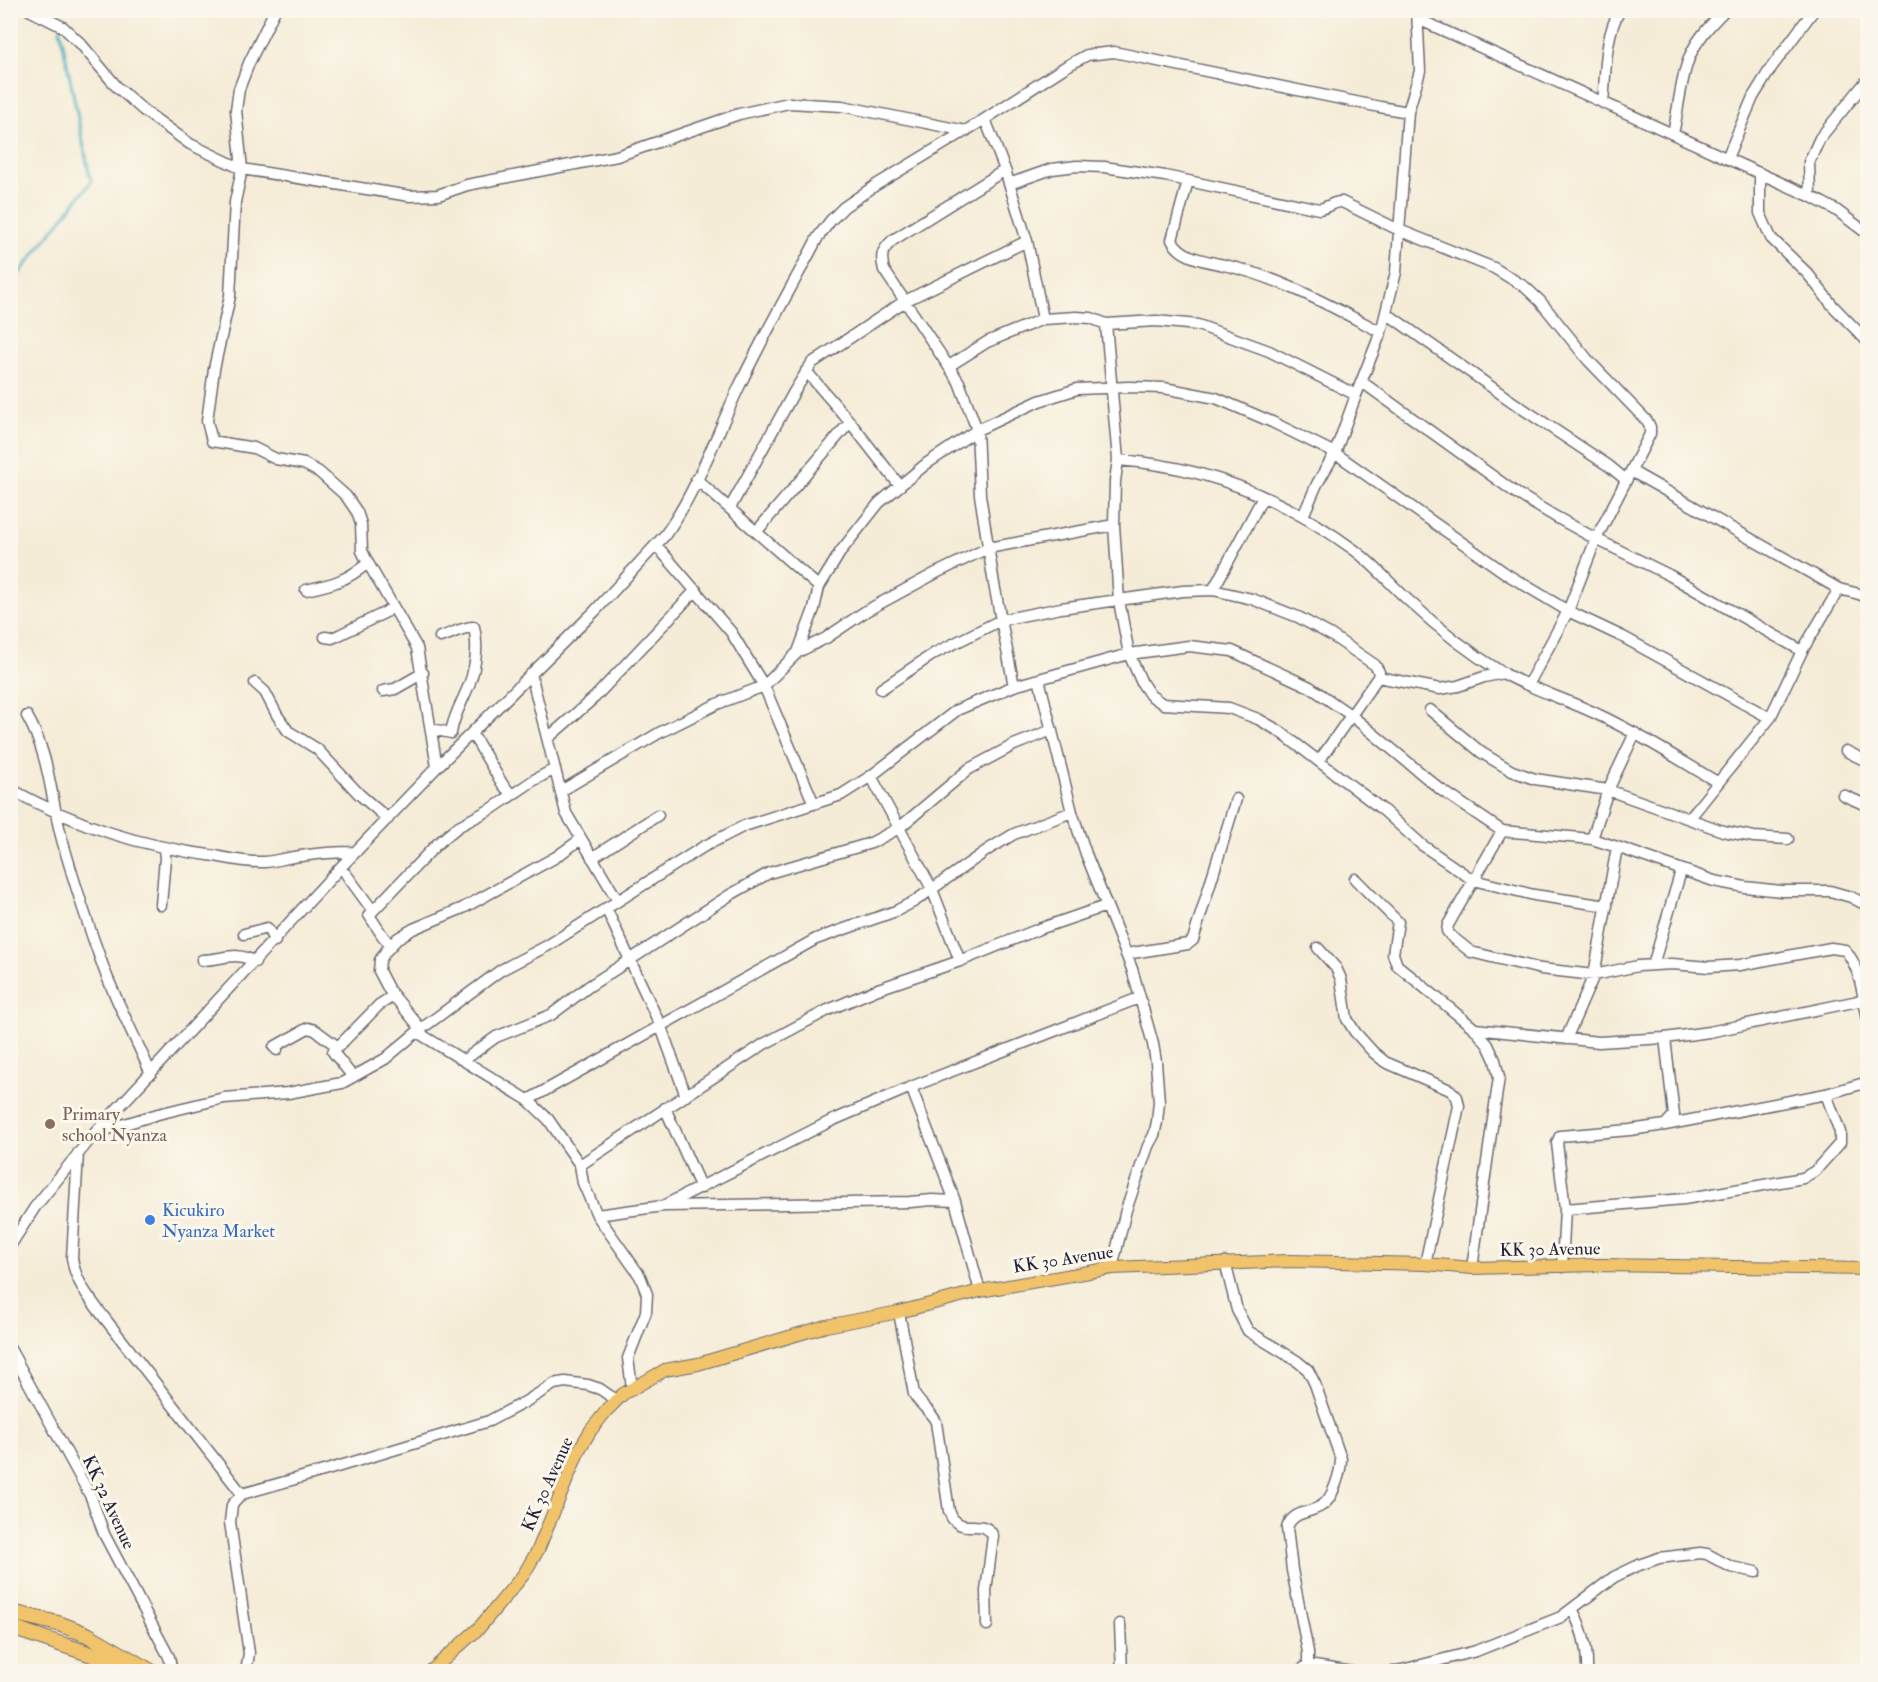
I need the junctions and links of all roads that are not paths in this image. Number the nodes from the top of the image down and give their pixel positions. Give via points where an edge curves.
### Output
1 (29, 10) edge
2 (275, 10) edge
3 (1620, 10) edge
4 (1725, 10) edge
5 (1814, 10) edge
6 (1418, 15) edge
7 (1868, 79) edge
8 (1603, 103) junction
9 (1408, 112) junction
10 (986, 119) junction
11 (966, 130) junction
12 (1673, 134) junction
13 (1727, 158) junction
14 (242, 169) junction
15 (1005, 170) junction
16 (1760, 173) junction
17 (1188, 181) junction
18 (1009, 184) junction
19 (1810, 196) junction
20 (1400, 230) junction
21 (1868, 234) edge
22 (1028, 241) junction
23 (905, 301) junction
24 (1386, 313) junction
25 (1043, 319) junction
26 (1107, 324) junction
27 (1381, 332) junction
28 (1868, 342) edge
29 (949, 366) junction
30 (806, 371) junction
31 (1362, 382) junction
32 (1112, 388) junction
33 (1356, 395) junction
34 (850, 422) junction
35 (977, 430) junction
36 (1335, 453) junction
37 (1118, 460) junction
38 (1628, 476) junction
39 (696, 478) junction
40 (900, 486) junction
41 (1263, 497) junction
42 (730, 508) junction
43 (1303, 516) junction
44 (1114, 525) junction
45 (757, 531) junction
46 (1596, 539) junction
47 (656, 544) junction
48 (988, 548) junction
49 (368, 563) junction
50 (819, 587) junction
51 (1839, 589) junction
52 (306, 590) dead end
53 (696, 590) junction
54 (1213, 590) junction
55 (1865, 594) edge
56 (1119, 601) junction
57 (393, 606) junction
58 (1568, 611) junction
59 (1001, 621) junction
60 (325, 637) dead end
61 (440, 637) dead end
62 (1802, 651) junction
63 (798, 652) junction
64 (1129, 654) junction
65 (423, 673) junction
66 (1504, 673) junction
67 (531, 674) junction
68 (1378, 677) junction
69 (1039, 679) junction
70 (255, 683) dead end
71 (1528, 685) junction
72 (764, 686) junction
73 (1014, 686) junction
74 (881, 689) dead end
75 (383, 691) dead end
76 (1430, 710) dead end
77 (27, 716) dead end
78 (1352, 716) junction
79 (1770, 718) junction
80 (431, 729) junction
81 (1052, 730) junction
82 (1635, 733) junction
83 (471, 735) junction
84 (548, 738) junction
85 (1846, 752) dead end
86 (1319, 761) junction
87 (1868, 762) edge
88 (437, 767) junction
89 (555, 769) junction
90 (871, 776) junction
91 (1717, 782) junction
92 (10, 789) edge
93 (1608, 790) junction
94 (561, 791) junction
95 (512, 795) junction
96 (1843, 795) dead end
97 (1236, 799) dead end
98 (814, 804) junction
99 (1868, 806) edge
100 (1072, 812) junction
101 (57, 814) junction
102 (658, 814) dead end
103 (388, 819) junction
104 (1689, 819) junction
105 (899, 828) junction
106 (1502, 831) junction
107 (581, 839) junction
108 (1592, 839) junction
109 (1788, 839) dead end
110 (1617, 847) junction
111 (164, 848) junction
112 (356, 852) junction
113 (592, 858) junction
114 (1681, 871) junction
115 (346, 874) dead end
116 (1355, 879) dead end
117 (1473, 880) junction
118 (932, 889) junction
119 (618, 901) junction
120 (161, 905) dead end
121 (1106, 906) junction
122 (1607, 906) junction
123 (1868, 906) edge
124 (606, 908) junction
125 (373, 911) junction
126 (244, 934) dead end
127 (275, 941) junction
128 (391, 946) junction
129 (1318, 948) dead end
130 (1126, 954) junction
131 (202, 960) dead end
132 (630, 960) junction
133 (960, 961) junction
134 (255, 962) junction
135 (1653, 965) junction
136 (1594, 975) junction
137 (393, 996) junction
138 (1139, 998) junction
139 (1863, 1000) junction
140 (1868, 1020) edge
141 (661, 1027) junction
142 (1475, 1029) junction
143 (419, 1030) junction
144 (1665, 1038) junction
145 (1566, 1039) junction
146 (338, 1047) junction
147 (277, 1050) dead end
148 (464, 1060) junction
149 (151, 1074) junction
150 (353, 1077) junction
151 (1868, 1082) edge
152 (911, 1087) junction
153 (1827, 1094) junction
154 (686, 1096) junction
155 (528, 1100) junction
156 (664, 1108) junction
157 (1665, 1125) junction
158 (95, 1134) junction
159 (78, 1153) junction
160 (580, 1165) junction
161 (701, 1188) junction
162 (955, 1201) junction
163 (663, 1206) junction
164 (1565, 1209) junction
165 (597, 1215) junction
166 (10, 1246) edge
167 (1226, 1262) junction
168 (1425, 1264) junction
169 (1562, 1267) junction
170 (1112, 1268) junction
171 (1472, 1268) junction
172 (1868, 1269) edge
173 (980, 1292) junction
174 (899, 1312) junction
175 (10, 1348) edge
176 (632, 1388) junction
177 (616, 1400) junction
178 (242, 1494) junction
179 (1756, 1572) dead end
180 (1572, 1609) junction
181 (10, 1612) edge
182 (1120, 1624) dead end
183 (987, 1625) dead end
184 (10, 1627) edge
185 (1308, 1665) junction
186 (122, 1671) edge
187 (152, 1671) edge
188 (172, 1671) edge
189 (246, 1671) edge
190 (430, 1671) edge
191 (1122, 1671) edge
192 (1298, 1671) edge
193 (1352, 1671) edge
194 (1390, 1671) edge
195 (1587, 1671) edge

1 - 14 street via 63,27 143,110 190,144
2 - 14 street via 239,89 236,110
3 - 8 street via 1608,44
4 - 12 street via 1698,42 1687,63
5 - 13 street via 1753,97
6 - 8 street
6 - 9 street via 1420,71
7 - 19 street via 1820,138 1809,162
8 - 12 street
9 - 10 street via 1114,52 1087,56 1065,67
9 - 20 street
10 - 11 street
10 - 15 street
11 - 14 street via 842,106 789,103 739,114 617,156 467,185 438,195 410,196
11 - 39 street via 876,185 831,220 818,237 740,385
12 - 13 street
13 - 16 street
14 - 49 street via 230,296 207,421 212,441 254,448 319,472 346,496 357,512 362,551
15 - 18 street
15 - 23 street via 883,248 884,270
16 - 19 street
16 - 28 street via 1760,213 1771,238
17 - 18 street via 1077,166
17 - 20 street via 1319,209 1342,202
17 - 27 street via 1172,240 1179,251 1295,288
18 - 22 street
19 - 21 street
20 - 24 street via 1396,272
20 - 38 street via 1494,268 1540,301 1588,360 1647,421 1650,434
22 - 23 street
22 - 25 street
23 - 29 street
23 - 30 street via 812,363
24 - 27 street
24 - 38 street via 1517,405
25 - 26 street via 1091,318
25 - 29 street via 987,342
26 - 32 street
26 - 33 street via 1156,321 1198,326 1269,351
27 - 31 street
29 - 35 street
30 - 34 street
30 - 42 street
31 - 33 street
31 - 46 street via 1516,493
32 - 35 street via 1077,389 1039,401
32 - 36 street via 1164,388 1216,398
32 - 37 street
33 - 36 street
34 - 40 street
34 - 45 street
35 - 40 street
35 - 48 street
36 - 43 street
36 - 58 street via 1508,576
37 - 41 street via 1189,470 1238,484
37 - 44 street
38 - 46 street
38 - 51 street
39 - 42 street
39 - 47 street via 673,525
40 - 50 street via 866,519
41 - 43 street
41 - 54 street
42 - 45 street
43 - 66 street via 1353,549 1427,617
44 - 48 street
44 - 56 street
45 - 50 street
46 - 58 street
46 - 62 street via 1669,575
47 - 53 street
47 - 67 street
48 - 59 street
48 - 63 street via 866,611
49 - 52 street via 335,584
49 - 57 street
50 - 63 street
51 - 55 street
51 - 62 street
53 - 72 street via 731,632
53 - 84 street via 595,697
54 - 56 street
54 - 68 street via 1298,616 1375,665
56 - 59 street
56 - 64 street
57 - 60 street via 339,635
57 - 65 street via 417,648
58 - 71 street
58 - 79 street
59 - 73 street
59 - 74 street via 934,653
61 - 80 street via 474,627 478,643 451,733
62 - 79 street
63 - 72 street
64 - 69 street
64 - 78 street via 1189,646 1232,651 1310,687
64 - 86 street via 1150,695 1163,704 1229,708 1279,731
65 - 75 street via 395,689
65 - 80 street
66 - 68 street via 1440,689
66 - 71 street
67 - 83 street
67 - 84 street
68 - 78 street
69 - 73 street
69 - 81 street
70 - 103 street via 265,692 288,731 317,749
71 - 82 street
72 - 94 street via 659,733
72 - 98 street
73 - 90 street via 957,710
76 - 93 street via 1482,753 1512,771 1535,779
77 - 101 street via 46,764
78 - 86 street
78 - 106 street via 1440,789
79 - 91 street
80 - 88 street
81 - 100 street
81 - 105 street via 969,769
82 - 91 street
82 - 93 street
83 - 88 street
83 - 95 street
84 - 89 street
85 - 87 street
86 - 117 street
88 - 103 street
89 - 94 street
89 - 95 street
90 - 98 street via 841,795
90 - 105 street
91 - 104 street
92 - 101 street
93 - 104 street
93 - 108 street
94 - 107 street via 566,813
95 - 125 street via 459,826 437,844
96 - 99 street
97 - 130 street via 1192,940 1188,944
98 - 119 street via 744,826
100 - 118 street via 1014,834
100 - 121 street
101 - 111 street
101 - 149 street via 105,971
102 - 113 street
103 - 112 street
104 - 109 street via 1723,831
105 - 118 street
105 - 132 street via 849,851 769,873
106 - 108 street
106 - 117 street
107 - 113 street
107 - 128 street via 463,908 413,929
108 - 110 street
110 - 114 street
110 - 122 street
111 - 112 street via 265,862
111 - 120 street
112 - 127 street
113 - 119 street
114 - 123 street via 1745,887 1830,891
114 - 135 street
115 - 125 street
116 - 142 street via 1398,922 1393,954 1397,965
117 - 122 street via 1534,895
117 - 136 street via 1447,931 1471,952 1541,969
118 - 133 street
118 - 141 street via 896,910 816,939
119 - 124 street
121 - 130 street
121 - 133 street
122 - 136 street
124 - 132 street
124 - 143 street via 501,970
125 - 128 street via 369,915
126 - 127 street via 267,928
127 - 134 street
128 - 137 street via 380,960 379,970
129 - 168 street via 1341,979 1347,1018 1373,1052 1384,1062 1450,1090 1457,1097 1459,1106
130 - 138 street
131 - 134 street via 231,956
132 - 141 street
132 - 148 street via 551,1015 496,1037
133 - 154 street via 828,1010 764,1044
134 - 149 street
135 - 136 street
135 - 139 street via 1740,965 1831,948 1845,950 1853,958
136 - 145 street
137 - 143 street
137 - 146 street
138 - 152 street
138 - 170 street via 1153,1044 1159,1102 1154,1135 1126,1209
139 - 140 street
139 - 144 street
141 - 154 street
141 - 155 street
142 - 145 street
142 - 171 street via 1488,1045 1499,1077
143 - 148 street
143 - 150 street via 385,1059
144 - 145 street via 1599,1042
144 - 157 street via 1674,1116
146 - 147 street via 308,1028 274,1047
146 - 150 street via 333,1052
148 - 155 street
149 - 158 street
150 - 158 street via 342,1083 288,1093 224,1098
151 - 153 street
152 - 161 street via 831,1121
152 - 162 street
153 - 157 street
153 - 164 street via 1840,1132 1839,1143 1815,1172 1803,1178 1684,1199
154 - 156 street
155 - 160 street via 548,1119
156 - 160 street
156 - 161 street
157 - 164 street via 1560,1136 1557,1143
158 - 159 street
159 - 166 street
159 - 178 street via 72,1258 75,1275
160 - 165 street via 583,1184
161 - 163 street
162 - 163 street
162 - 173 street
163 - 165 street
164 - 169 street
165 - 176 street via 640,1276 647,1294 646,1312 628,1358
167 - 168 main road, KK 30 Avenue
167 - 170 main road, KK 30 Avenue
167 - 185 street via 1237,1310 1248,1331 1308,1370 1341,1459 1329,1500 1293,1516 1287,1528
168 - 171 main road, KK 30 Avenue
169 - 171 main road, KK 30 Avenue
169 - 172 main road, KK 30 Avenue
170 - 173 main road, KK 30 Avenue
173 - 174 main road, KK 30 Avenue
174 - 176 main road, KK 30 Avenue via 826,1326 665,1370
174 - 183 street via 914,1394 936,1422 949,1511 961,1525 985,1526 993,1536 986,1591
175 - 188 street, KK 32 Avenue via 91,1497 104,1533 169,1657
176 - 177 main road, KK 30 Avenue
177 - 178 street via 588,1385 554,1384 489,1421
177 - 190 main road, KK 30 Avenue via 579,1450 538,1550 524,1574 479,1628
178 - 189 street via 232,1505 230,1522 249,1653
179 - 180 street via 1731,1567 1707,1554 1659,1558 1614,1577
180 - 194 street via 1476,1651
180 - 195 street via 1584,1634
181 - 187 highway via 88,1635
182 - 191 street
184 - 186 highway via 93,1655
185 - 192 street
185 - 193 street

